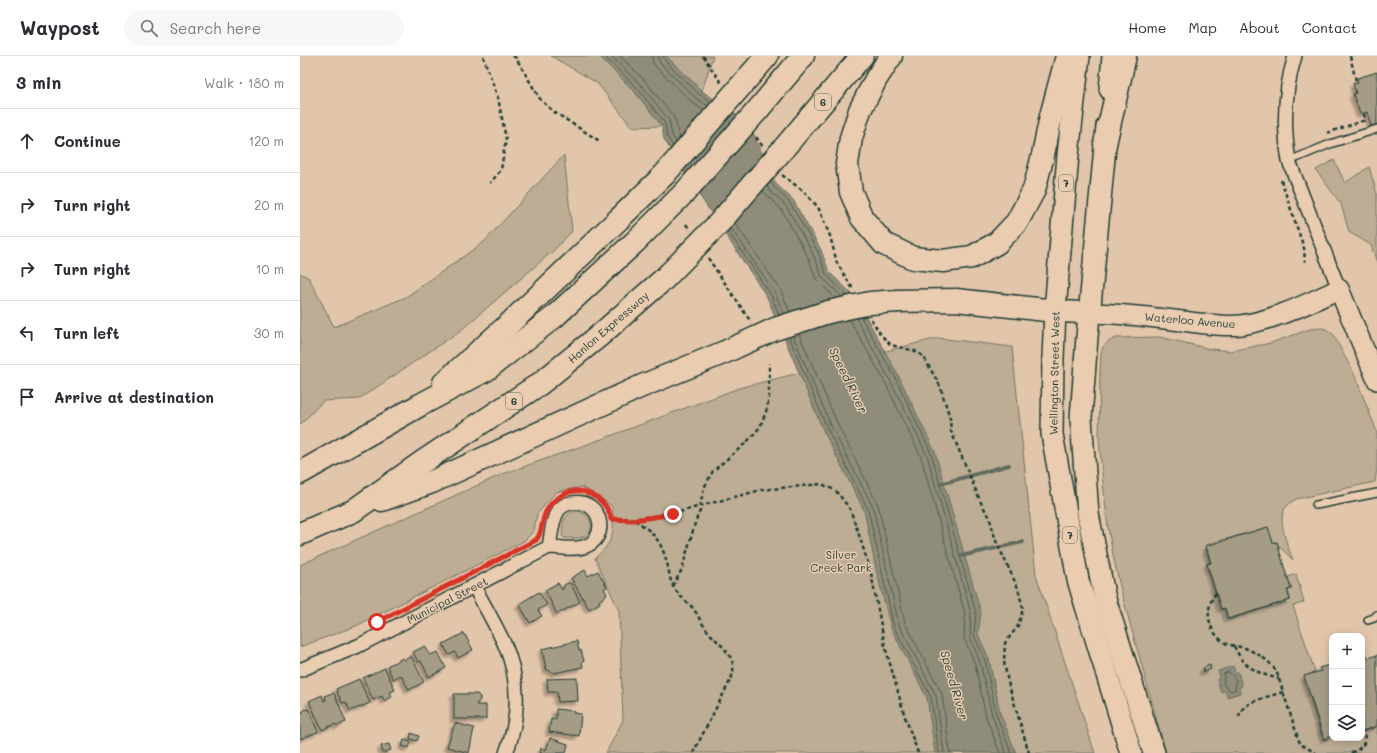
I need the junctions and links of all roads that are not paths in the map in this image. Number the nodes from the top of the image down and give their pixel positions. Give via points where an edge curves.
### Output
1 (766, 56) edge
2 (803, 56) edge
3 (862, 56) edge
4 (891, 56) edge
5 (1067, 56) edge
6 (1079, 56) edge
7 (1113, 56) edge
8 (1125, 56) edge
9 (1296, 56) edge
10 (1377, 129) edge
11 (1105, 144) junction
12 (1290, 161) junction
13 (1339, 289) junction
14 (1055, 311) junction
15 (1089, 313) junction
16 (1377, 380) edge
17 (420, 405) junction
18 (300, 473) edge
19 (1377, 493) edge
20 (1316, 504) dead end
21 (353, 511) junction
22 (300, 534) edge
23 (549, 547) dead end
24 (474, 586) junction
25 (1377, 614) edge
26 (1368, 620) dead end
27 (300, 670) edge
28 (506, 753) edge
29 (1131, 753) edge
30 (1154, 753) edge

1 - 17 highway, bridge via 731,87 664,174 507,326
2 - 17 highway, bridge via 754,121 636,241 554,317 486,370
3 - 21 highway, Hanlon Expressway / 6, bridge via 775,149 720,222 665,278 541,383
4 - 5 highway via 860,110 851,138 847,164 851,192 862,218 884,244 913,258 943,261 972,257 997,243 1017,222 1034,190
6 - 14 main road, Wellington Street West / 7
7 - 11 main road
8 - 11 highway
9 - 12 street via 1289,77 1285,104 1285,133
10 - 12 lane via 1330,144
11 - 15 main road, 7
12 - 13 street
13 - 15 street, Waterloo Avenue via 1260,321 1240,325
13 - 16 street
14 - 15 main road, Waterloo Avenue
14 - 21 highway, bridge via 956,300 870,303 828,312 775,329 642,386 432,482
14 - 29 main road, Wellington Street West / 7 via 1052,434 1078,580
15 - 30 main road, 7 via 1081,418 1088,514 1105,599
17 - 18 highway
19 - 20 lane
21 - 22 highway, Hanlon Expressway / 6
23 - 24 street, Municipal Street
24 - 27 street, Municipal Street via 358,646
24 - 28 street via 504,643 513,670 517,706
25 - 26 lane

